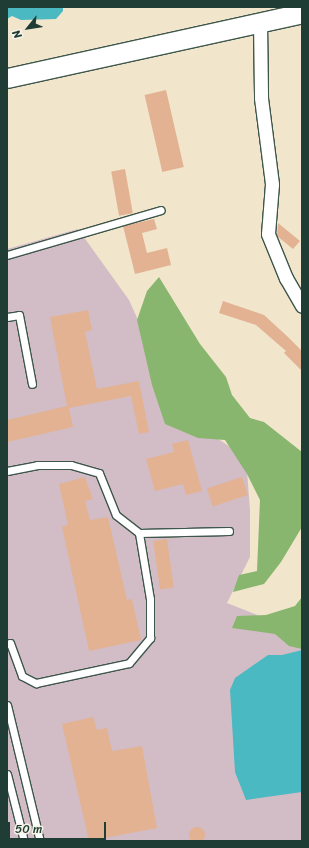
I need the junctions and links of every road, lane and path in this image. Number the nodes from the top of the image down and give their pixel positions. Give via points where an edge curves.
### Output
1 (302, 13) edge
2 (260, 22) junction
3 (7, 78) edge
4 (161, 210) dead end
5 (7, 255) edge
6 (302, 306) edge
7 (7, 317) edge
8 (32, 384) dead end
9 (7, 471) edge
10 (139, 532) junction
11 (229, 532) dead end
12 (7, 644) edge
13 (7, 705) edge
14 (7, 774) edge
15 (24, 841) edge
16 (40, 841) edge

1 - 2 main road
2 - 3 main road
2 - 6 street via 261,98 272,184 268,234 286,278
4 - 5 lane
7 - 8 lane via 19,315
9 - 10 lane via 37,465 71,465 99,473 116,515
10 - 11 lane
10 - 12 lane via 150,599 150,638 129,663 36,683 22,676 10,643
13 - 16 lane
14 - 15 lane

